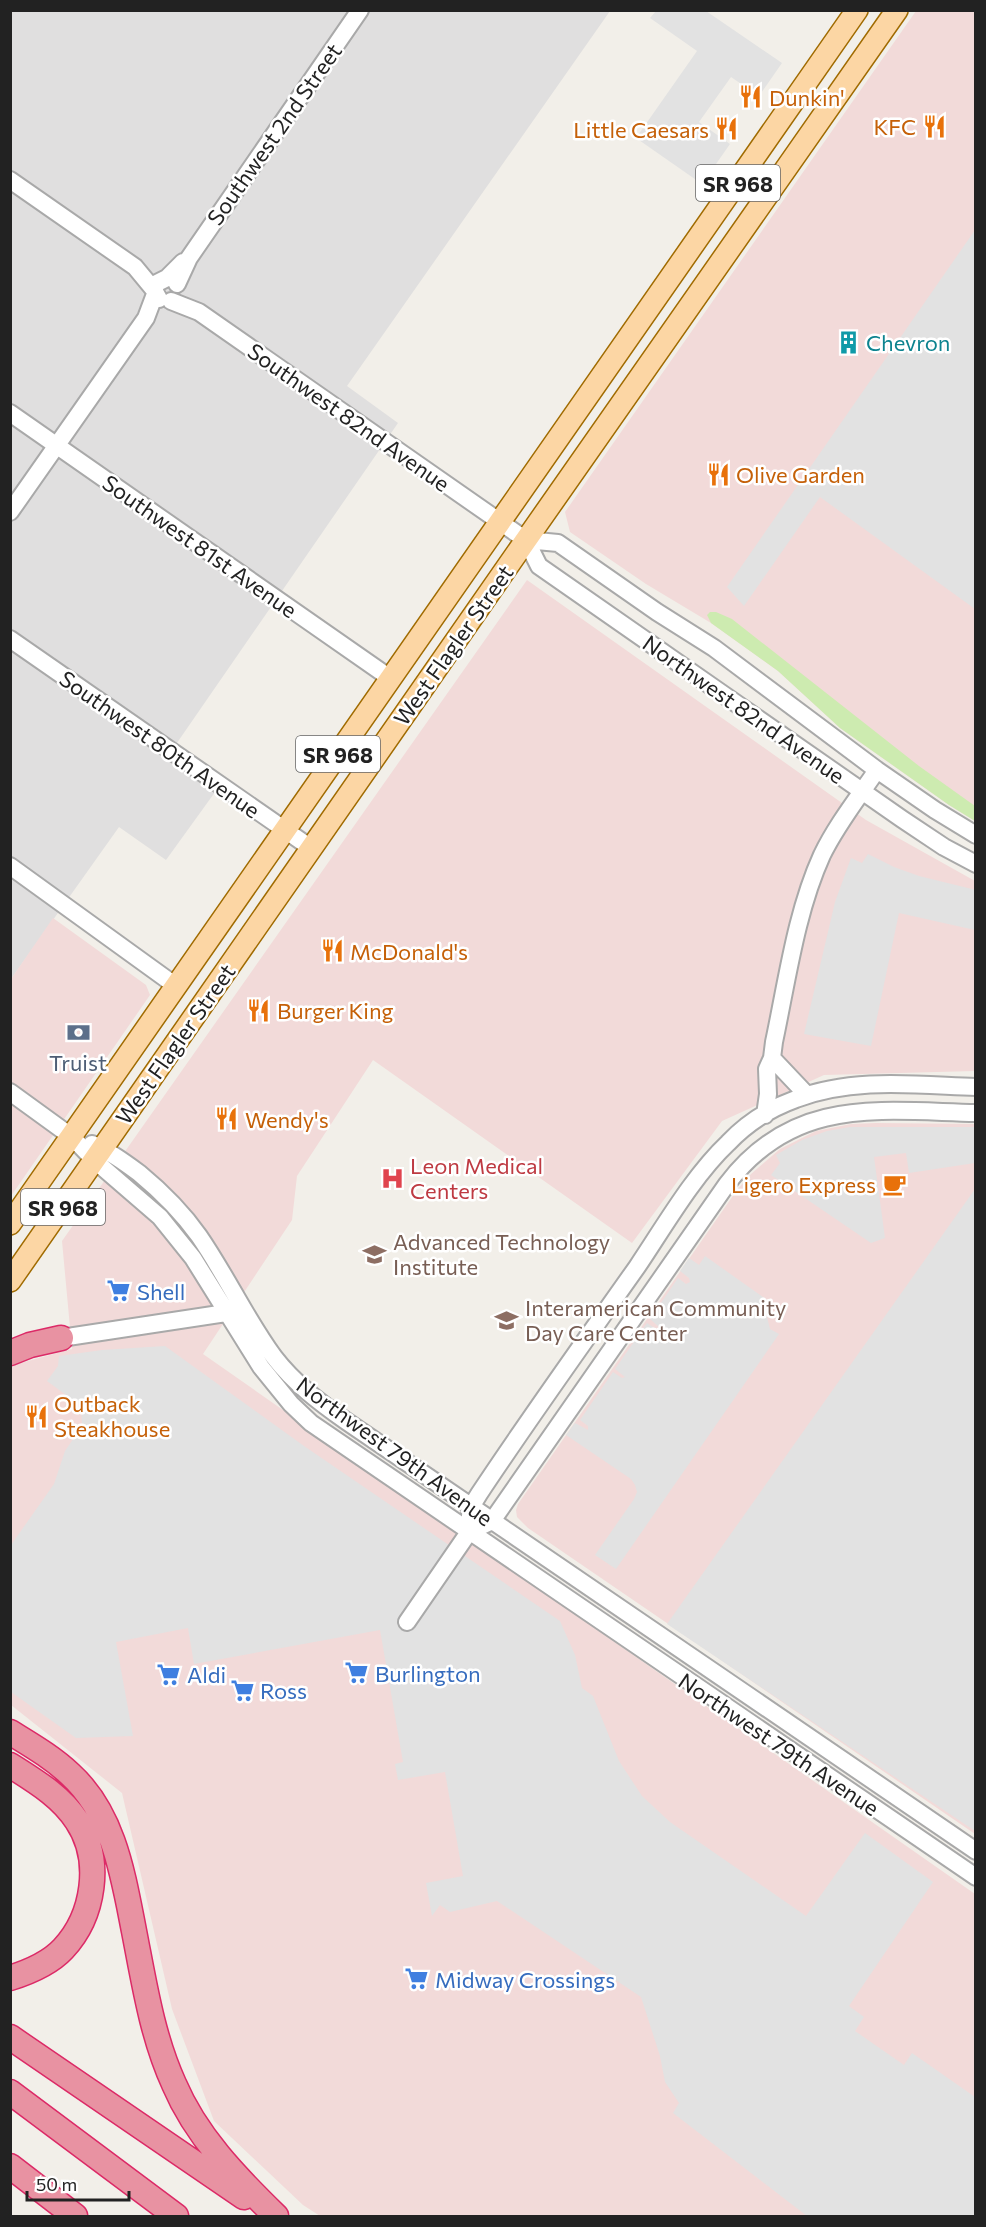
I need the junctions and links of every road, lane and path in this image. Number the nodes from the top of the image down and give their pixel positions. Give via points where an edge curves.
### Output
1 (360, 10) edge
2 (857, 10) edge
3 (897, 10) edge
4 (765, 144) junction
5 (10, 180) edge
6 (740, 180) junction
7 (770, 192) junction
8 (743, 231) junction
9 (167, 289) junction
10 (10, 413) edge
11 (57, 445) junction
12 (10, 512) edge
13 (500, 522) junction
14 (526, 540) junction
15 (10, 639) edge
16 (390, 678) junction
17 (877, 770) junction
18 (862, 792) junction
19 (285, 831) junction
20 (975, 835) edge
21 (311, 848) junction
22 (975, 864) edge
23 (10, 866) edge
24 (176, 986) junction
25 (772, 1059) junction
26 (975, 1087) edge
27 (10, 1092) edge
28 (807, 1095) junction
29 (975, 1113) edge
30 (765, 1114) junction
31 (72, 1137) junction
32 (98, 1154) junction
33 (10, 1224) edge
34 (226, 1278) junction
35 (10, 1281) edge
36 (213, 1292) junction
37 (226, 1313) junction
38 (61, 1338) joint
39 (10, 1353) edge
40 (471, 1507) junction
41 (492, 1521) junction
42 (470, 1532) junction
43 (407, 1622) dead end
44 (10, 1732) edge
45 (10, 1765) edge
46 (885, 1789) junction
47 (870, 1806) junction
48 (975, 1851) edge
49 (975, 1878) edge
50 (10, 1978) edge
51 (10, 2037) edge
52 (10, 2092) edge
53 (10, 2166) edge
54 (32, 2182) junction
55 (55, 2217) edge
56 (75, 2217) edge
57 (177, 2217) edge
58 (275, 2217) edge

1 - 9 street, Southwest 2nd Street
2 - 4 main road, West Flagler Street / SR 968
3 - 7 main road, West Flagler Street / SR 968
4 - 6 main road, West Flagler Street / SR 968
4 - 7 main road
5 - 9 street, Southwest 82nd Avenue
6 - 8 main road via 744,194 740,213
6 - 13 main road, West Flagler Street / SR 968
7 - 8 main road, West Flagler Street / SR 968
8 - 14 main road, West Flagler Street / SR 968
9 - 11 street, Southwest 2nd Street
9 - 13 street, Southwest 82nd Avenue
10 - 11 street, Southwest 81st Avenue
11 - 12 street, Southwest 2nd Street
11 - 16 street, Southwest 81st Avenue
13 - 14 street, Northwest 82nd Avenue
13 - 16 main road, West Flagler Street / SR 968
14 - 17 street, Northwest 82nd Avenue via 558,543 714,648
14 - 18 street, Northwest 82nd Avenue via 539,566
14 - 21 main road, West Flagler Street / SR 968
15 - 19 street, Southwest 80th Avenue
16 - 19 main road, West Flagler Street / SR 968
17 - 18 street
17 - 20 street, Northwest 82nd Avenue
18 - 22 street, Northwest 82nd Avenue
18 - 25 street via 836,829 811,884
19 - 21 street, Southwest 80th Avenue
19 - 24 main road, West Flagler Street / SR 968
21 - 32 main road, West Flagler Street / SR 968
23 - 24 street
24 - 31 main road, West Flagler Street / SR 968
25 - 28 street
25 - 30 street via 767,1069
26 - 28 street via 855,1085
27 - 31 street, Northwest 79th Avenue
28 - 30 street
29 - 41 street via 845,1112 778,1136 750,1158 727,1184
30 - 40 street via 732,1138 703,1171
31 - 32 street, Northwest 79th Avenue
31 - 33 main road, West Flagler Street / SR 968
32 - 34 street, Northwest 79th Avenue via 140,1175 175,1206
32 - 35 main road, West Flagler Street / SR 968
32 - 36 street, Northwest 79th Avenue via 160,1217 185,1247
34 - 36 street
34 - 40 street, Northwest 79th Avenue via 273,1355 295,1382 340,1418
36 - 37 street, Northwest 79th Avenue
37 - 38 street
37 - 42 street, Northwest 79th Avenue via 261,1368 305,1418
38 - 39 highway
40 - 41 street, Northwest 79th Avenue
40 - 42 street
41 - 42 street
41 - 46 street, Northwest 79th Avenue
42 - 43 street
42 - 47 street, Northwest 79th Avenue
44 - 58 highway via 71,1774 97,1808 120,1864 152,2021 173,2084 204,2138
45 - 50 highway via 48,1789 79,1823 88,1845 92,1882 88,1906 62,1951 44,1964
46 - 47 street
46 - 48 street, Northwest 79th Avenue
47 - 49 street, Northwest 79th Avenue
51 - 58 highway
52 - 57 highway
53 - 54 highway
54 - 55 highway
54 - 56 highway

